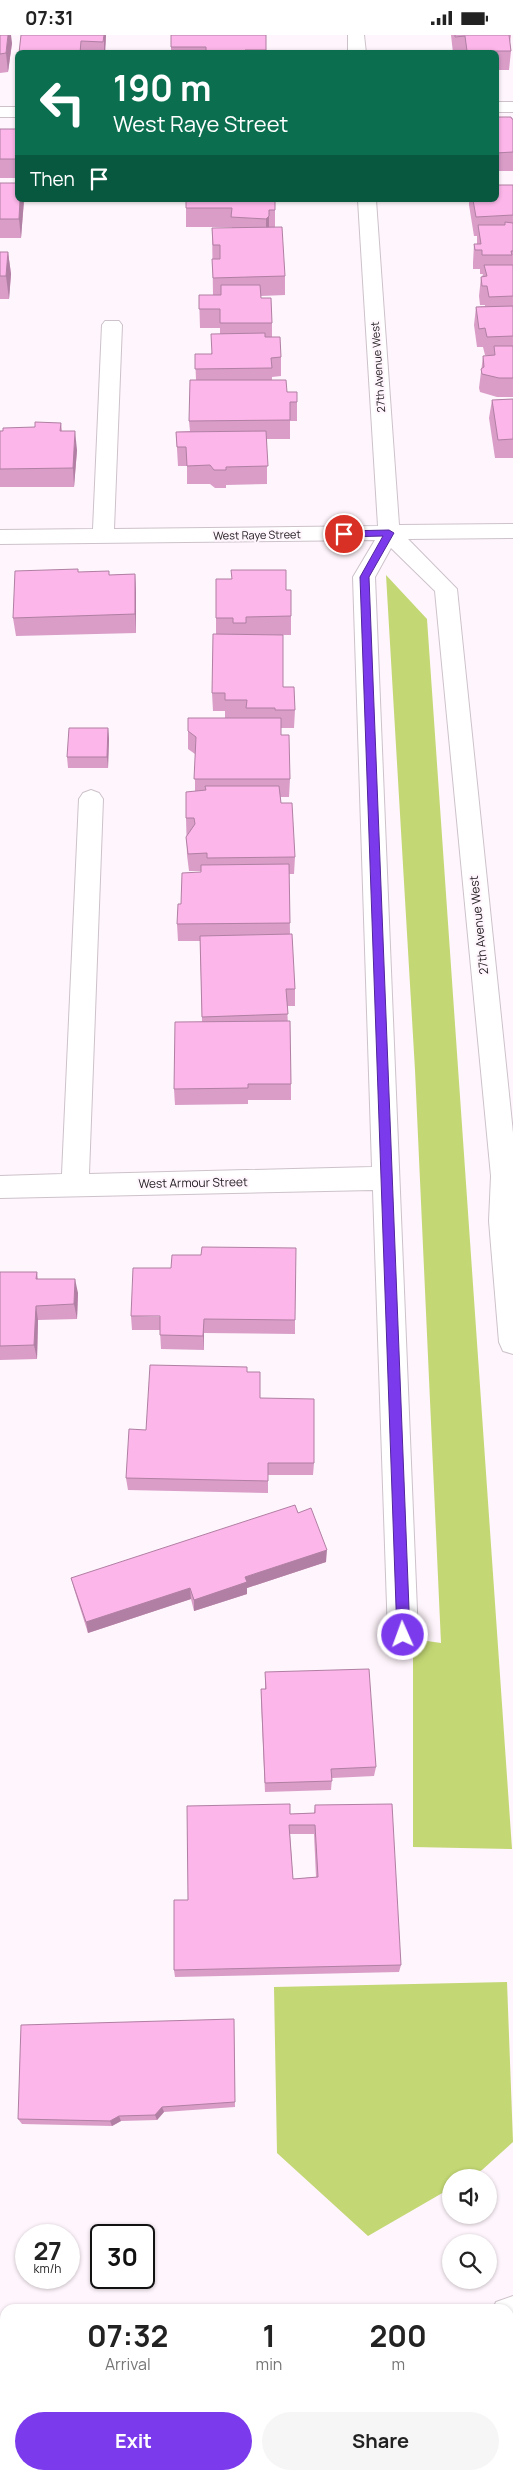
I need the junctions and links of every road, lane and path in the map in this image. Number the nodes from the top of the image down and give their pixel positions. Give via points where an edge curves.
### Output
1 (356, 35) edge
2 (357, 50) edge
3 (499, 107) edge
4 (513, 107) edge
5 (0, 112) edge
6 (15, 112) edge
7 (367, 202) edge
8 (112, 325) dead end
9 (513, 531) edge
10 (389, 533) junction
11 (0, 537) edge
12 (103, 537) junction
13 (91, 799) dead end
14 (508, 1176) edge
15 (386, 1178) junction
16 (75, 1186) junction
17 (0, 1187) edge
18 (513, 1342) edge
19 (403, 1635) dead end

1 - 2 street
3 - 4 street
5 - 6 street
7 - 10 street, 27th Avenue West
8 - 12 street
9 - 10 street, West Raye Street
10 - 12 street, West Raye Street
10 - 14 street, 27th Avenue West via 446,589
10 - 15 street via 364,577
11 - 12 street, West Raye Street
13 - 16 street
14 - 18 street, 27th Avenue West via 503,1221
15 - 16 street, West Armour Street
15 - 19 street
16 - 17 street, West Armour Street

